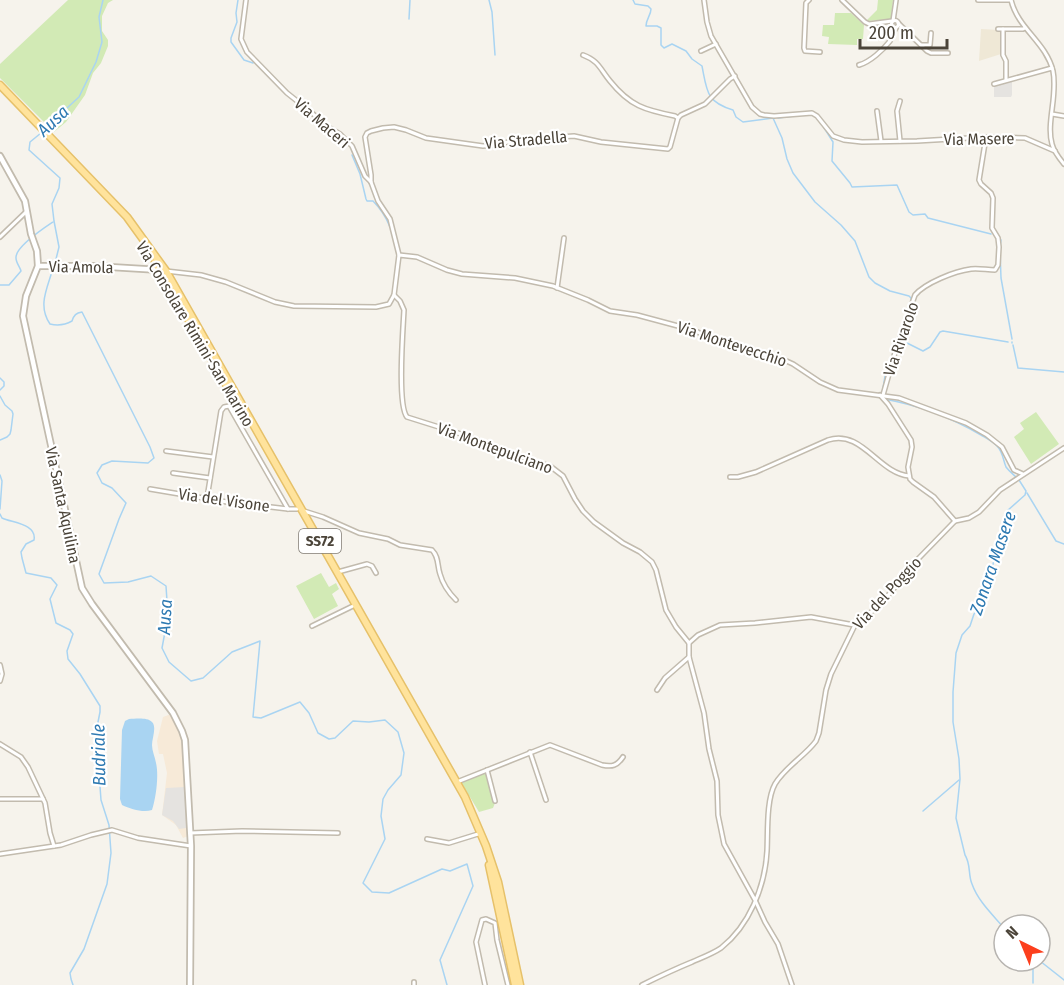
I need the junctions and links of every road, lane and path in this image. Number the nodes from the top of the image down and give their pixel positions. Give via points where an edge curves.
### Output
1 (246, 0) edge
2 (704, 0) edge
3 (809, 0) edge
4 (842, 0) edge
5 (896, 0) edge
6 (978, 0) edge
7 (1011, 0) edge
8 (893, 24) junction
9 (1025, 28) junction
10 (931, 33) dead end
11 (716, 44) junction
12 (921, 45) junction
13 (701, 51) dead end
14 (820, 52) dead end
15 (948, 53) dead end
16 (583, 55) dead end
17 (859, 65) dead end
18 (1052, 68) junction
19 (735, 76) junction
20 (1006, 81) junction
21 (994, 84) dead end
22 (0, 85) edge
23 (0, 90) edge
24 (900, 101) dead end
25 (877, 111) dead end
26 (1052, 114) junction
27 (1064, 116) edge
28 (678, 118) junction
29 (38, 127) junction
30 (986, 137) junction
31 (881, 141) junction
32 (900, 141) junction
33 (1055, 152) junction
34 (0, 156) edge
35 (1064, 164) edge
36 (370, 182) junction
37 (28, 211) junction
38 (0, 237) edge
39 (564, 238) dead end
40 (399, 255) junction
41 (38, 266) junction
42 (163, 270) junction
43 (558, 288) junction
44 (394, 295) junction
45 (881, 395) junction
46 (1064, 448) edge
47 (166, 450) dead end
48 (213, 457) junction
49 (172, 473) dead end
50 (1023, 474) junction
51 (909, 476) junction
52 (730, 477) dead end
53 (210, 478) junction
54 (150, 489) dead end
55 (207, 498) junction
56 (288, 509) junction
57 (300, 510) junction
58 (955, 521) junction
59 (338, 572) junction
60 (376, 573) dead end
61 (456, 600) dead end
62 (353, 606) junction
63 (855, 625) junction
64 (312, 626) dead end
65 (688, 643) junction
66 (689, 657) junction
67 (0, 665) edge
68 (0, 681) edge
69 (657, 690) dead end
70 (0, 744) edge
71 (530, 752) junction
72 (623, 757) dead end
73 (487, 770) junction
74 (458, 782) junction
75 (0, 799) edge
76 (43, 799) junction
77 (546, 800) dead end
78 (495, 801) dead end
79 (190, 832) junction
80 (338, 833) dead end
81 (478, 834) junction
82 (427, 839) dead end
83 (54, 846) junction
84 (191, 846) junction
85 (0, 854) edge
86 (755, 900) junction
87 (190, 985) edge
88 (485, 985) edge
89 (508, 985) edge
90 (515, 985) edge
91 (520, 985) edge
92 (642, 985) edge
93 (792, 985) edge

1 - 36 street, Via Maceri via 241,39 247,52 287,93 346,139
2 - 11 street, Via Masere
3 - 14 street via 804,48
4 - 8 street via 869,24
5 - 8 street
6 - 7 street
7 - 9 street
8 - 12 street via 903,27
8 - 17 street via 890,40
9 - 18 street via 1043,48
9 - 20 street via 1001,29
10 - 12 street via 930,45
11 - 13 street
11 - 19 street, Via Masere
12 - 15 street via 931,53
16 - 28 street via 595,61 636,104
18 - 20 street
18 - 26 street
19 - 28 street via 700,107
19 - 31 street, Via Masere via 747,100 760,114 812,113 839,140
20 - 21 street
22 - 29 main road, Via Consolare Rimini-San Marino / SS72
23 - 29 main road, Via Consolare Rimini-San Marino / SS72
24 - 32 street
25 - 31 street
26 - 27 street
26 - 33 street via 1051,141
28 - 36 street, Via Stradella via 670,147 664,150 574,136 483,146 383,128 365,136
29 - 42 main road, Via Consolare Rimini-San Marino / SS72 via 127,217
30 - 32 street, Via Masere
30 - 33 street, Via Masere via 1025,138
30 - 45 street, Via Rivarolo via 979,180 993,198 992,228 998,238 998,265 995,270 966,270 915,295
31 - 32 street, Via Masere
33 - 35 street
34 - 37 street
36 - 40 street, Via Maceri via 390,219
37 - 38 street
37 - 41 street
39 - 43 street
40 - 43 street, Via Montevecchio via 417,257 462,274 515,278
40 - 44 street
41 - 42 street, Via Amola
41 - 79 street, Via Santa Aquilina via 23,316 79,579 92,604 182,730
42 - 44 street via 201,275 274,303 294,306 376,307 389,304
42 - 57 main road, Via Consolare Rimini-San Marino / SS72
43 - 45 street, Via Montevecchio via 610,311 693,330 733,348 793,363 838,390
44 - 65 street, Via Montepulciano via 404,310 405,415 557,470 594,522 652,562 669,617
45 - 50 street, Via Montevecchio via 966,423 995,440 1014,470
45 - 51 street via 911,440
46 - 50 street, Via del Poggio
47 - 48 street
48 - 53 street
48 - 56 street via 221,411 229,406
49 - 53 street
50 - 58 street, Via del Poggio via 979,512
51 - 52 street via 896,473 854,442 839,438 756,472
51 - 58 street via 934,496
53 - 55 street
54 - 55 street, Via del Visone
55 - 56 street, Via del Visone
56 - 57 street, Via del Visone
57 - 59 main road, Via Consolare Rimini-San Marino / SS72
57 - 61 street via 359,533 432,550 444,586
57 - 62 main road, Via Consolare Rimini-San Marino / SS72
58 - 63 street, Via del Poggio via 881,604
59 - 60 street via 368,564
59 - 74 main road, Via Consolare Rimini-San Marino / SS72
62 - 64 street
62 - 81 main road, Via Consolare Rimini-San Marino / SS72
63 - 65 street via 812,617 720,625
63 - 86 street, Via del Poggio via 831,674 816,741 774,785 764,877
65 - 66 street
66 - 69 street
66 - 86 street via 717,782 720,832
67 - 68 street
70 - 76 street via 25,761
71 - 72 street via 550,745 610,766
71 - 73 street
71 - 77 street
73 - 74 street
73 - 78 street
74 - 91 main road, Via Consolare Rimini-San Marino / SS72 via 491,859
75 - 76 street
76 - 83 street
79 - 80 street
79 - 84 street, Via Santa Aquilina
81 - 82 street via 449,843
81 - 90 main road, Via Consolare Rimini-San Marino / SS72 via 496,894
83 - 84 street via 112,830
83 - 85 street
84 - 87 street, Via Santa Aquilina
86 - 92 street, Via del Poggio via 744,922 720,949
86 - 93 street via 778,944
88 - 89 street via 476,942 482,920 486,919 495,923

